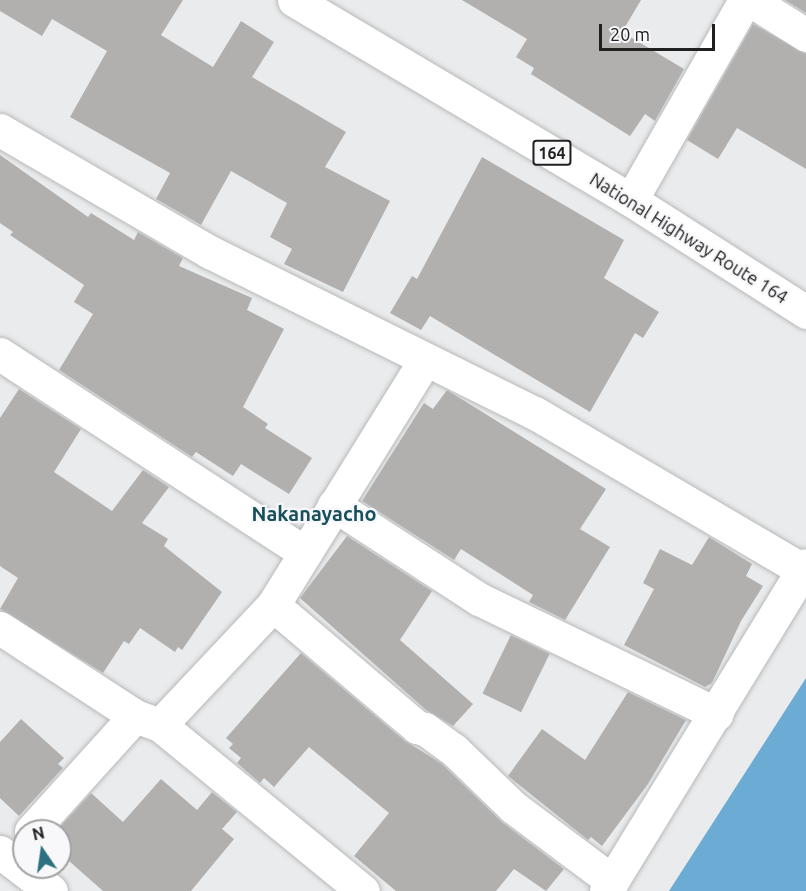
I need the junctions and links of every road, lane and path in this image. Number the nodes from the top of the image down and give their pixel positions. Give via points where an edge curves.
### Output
1 (294, 0) edge
2 (745, 0) edge
3 (750, 0) edge
4 (806, 35) edge
5 (0, 130) edge
6 (631, 200) junction
7 (806, 312) edge
8 (0, 354) edge
9 (425, 360) junction
10 (334, 505) junction
11 (305, 553) junction
12 (804, 568) edge
13 (273, 605) junction
14 (0, 628) edge
15 (717, 714) junction
16 (148, 721) junction
17 (44, 819) edge
18 (11, 849) edge
19 (609, 886) edge
20 (51, 891) edge
21 (363, 891) edge

1 - 6 main road, National Highway Route 164 / 164
2 - 6 main road
3 - 4 main road
5 - 9 main road via 210,252
6 - 7 main road, National Highway Route 164 / 164
8 - 11 main road
9 - 10 main road
9 - 12 main road via 535,413
10 - 11 main road
10 - 15 main road via 479,599
11 - 13 main road
12 - 15 main road
13 - 16 main road
13 - 19 main road via 417,727 453,749 513,807
14 - 16 main road
15 - 19 main road
16 - 17 main road
16 - 21 main road
18 - 20 main road

